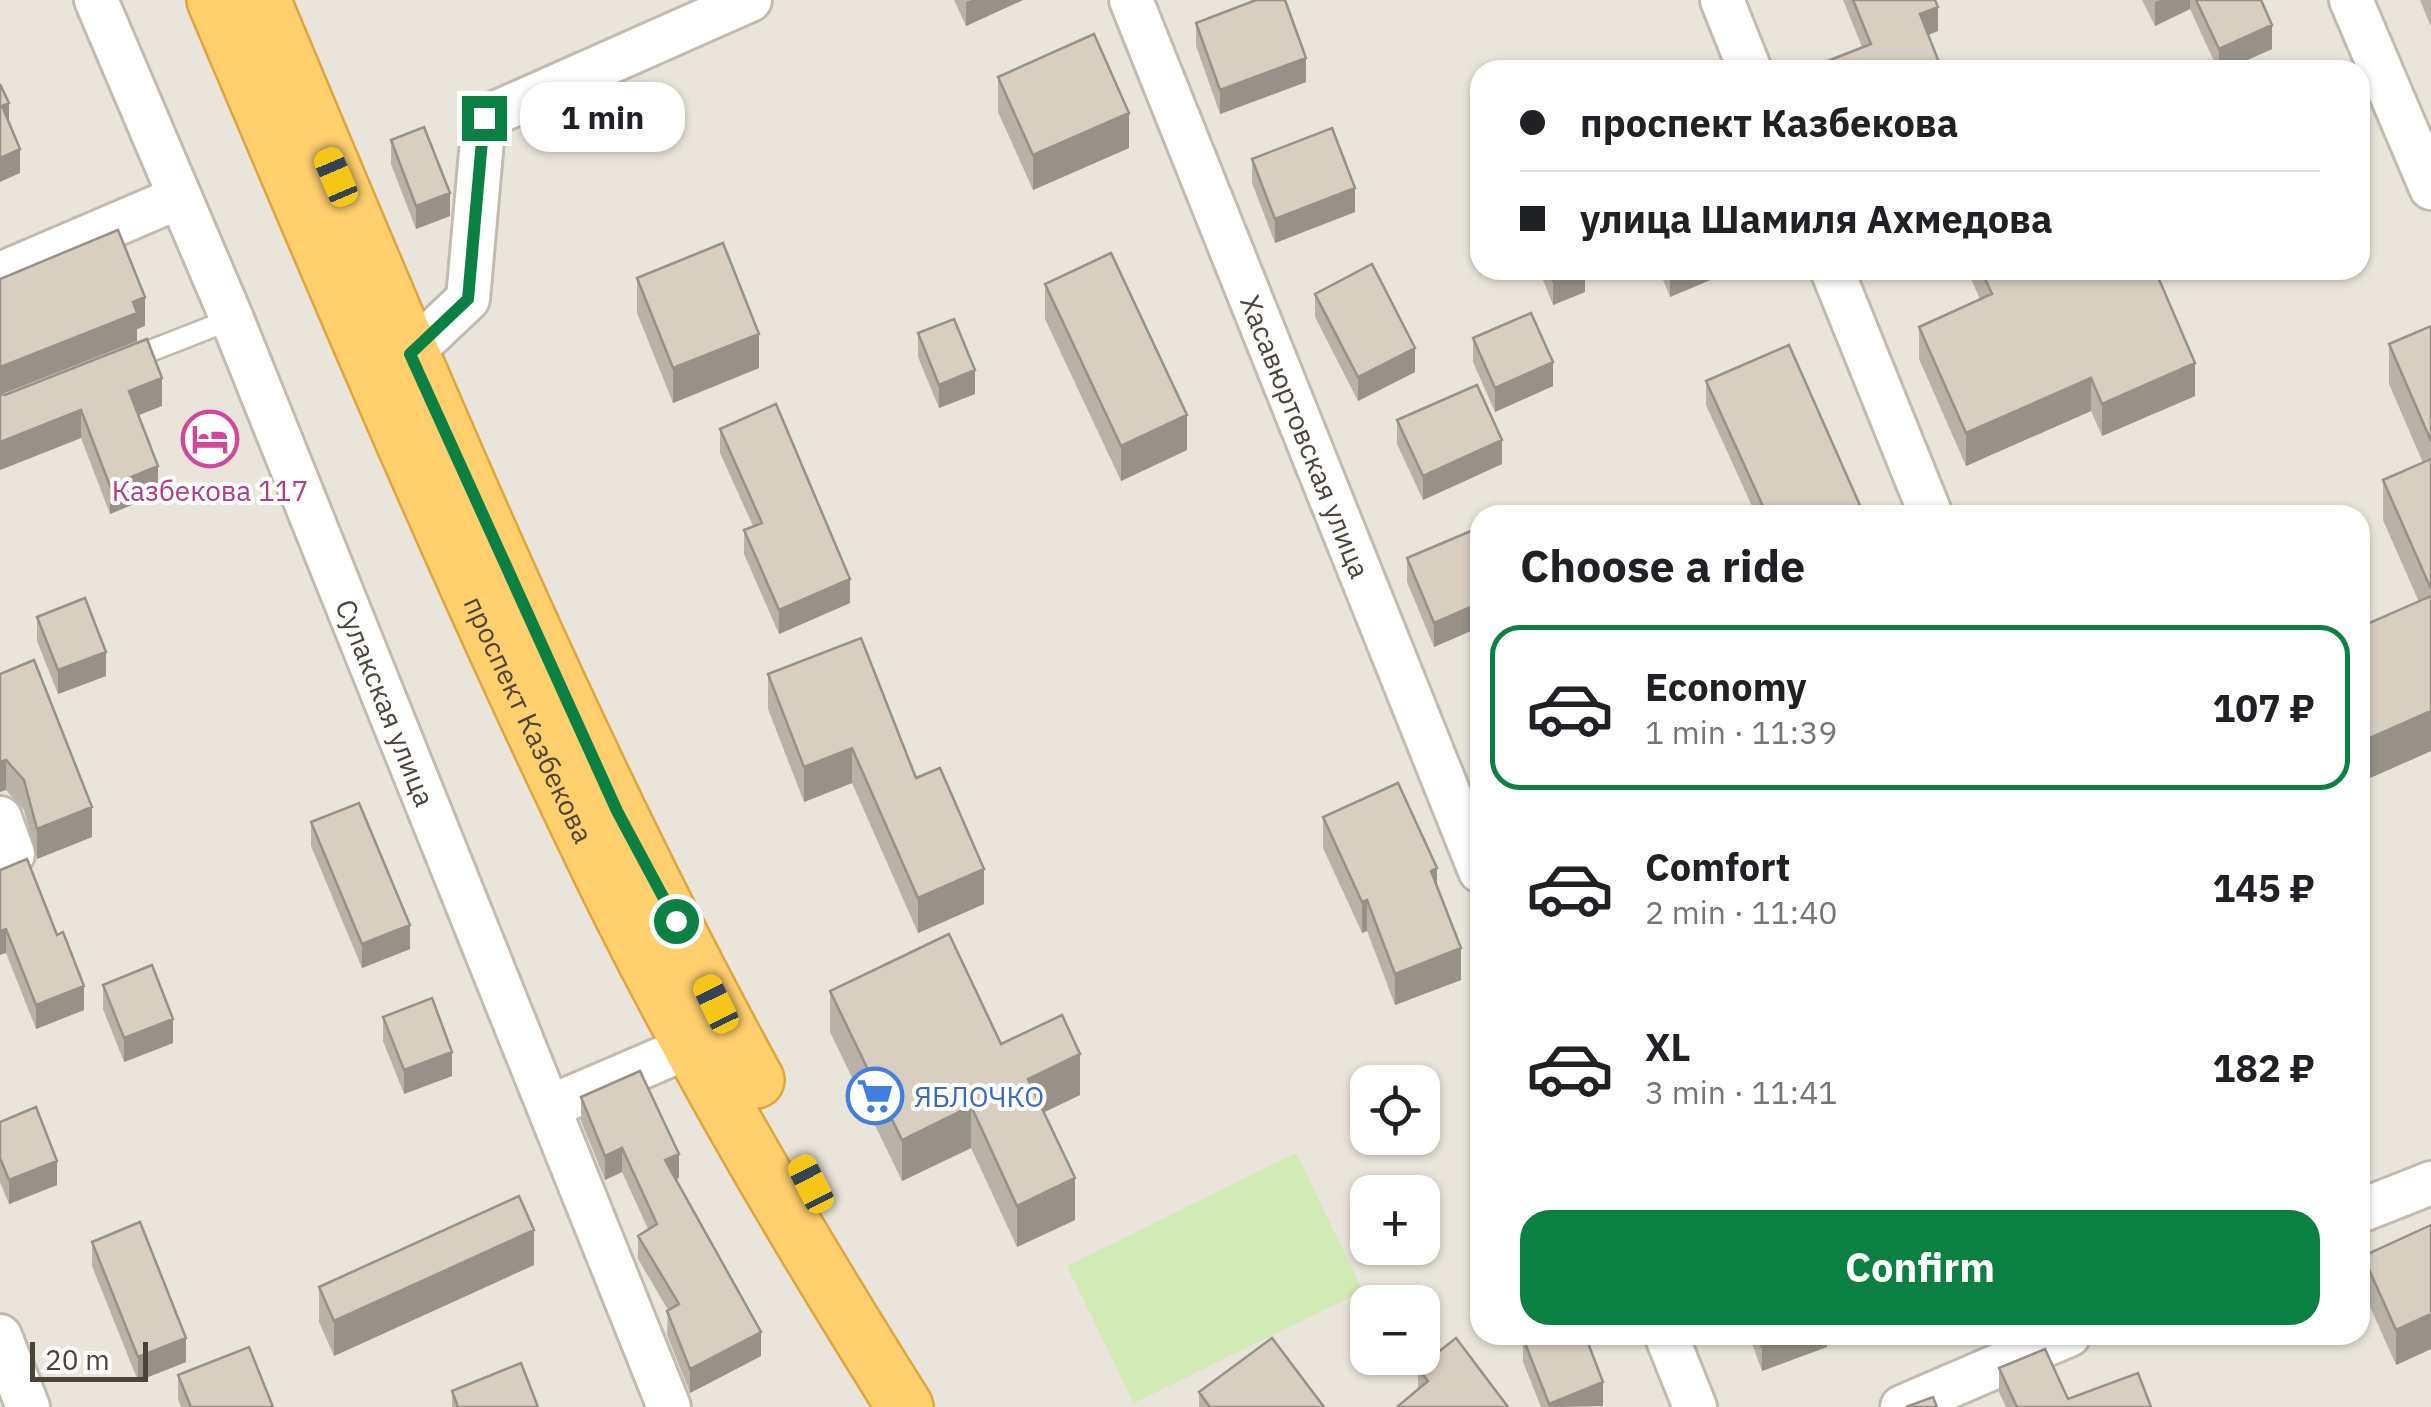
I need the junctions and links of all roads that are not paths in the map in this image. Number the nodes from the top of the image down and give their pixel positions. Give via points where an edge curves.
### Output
1 (96, 0) edge
2 (216, 0) edge
3 (262, 0) edge
4 (750, 0) edge
5 (1132, 0) edge
6 (1722, 0) edge
7 (2351, 0) edge
8 (1746, 60) edge
9 (2431, 188) edge
10 (180, 197) junction
11 (0, 274) edge
12 (1836, 280) edge
13 (232, 318) junction
14 (410, 354) junction
15 (107, 368) edge
16 (1927, 505) edge
17 (1470, 846) edge
18 (668, 1056) dead end
19 (549, 1108) junction
20 (2431, 1183) edge
21 (2370, 1207) edge
22 (0, 1336) edge
23 (1670, 1345) edge
24 (2050, 1345) edge
25 (1946, 1399) edge
26 (28, 1407) edge
27 (670, 1407) edge
28 (906, 1407) edge
29 (945, 1407) edge
30 (1695, 1407) edge
31 (1902, 1407) edge

1 - 10 street, Сулакская улица
2 - 28 highway, проспект Казбекова via 373,372 582,832 798,1238
3 - 14 highway, проспект Казбекова
4 - 14 street via 484,118 468,299
5 - 17 street, Хасавюртовская улица
6 - 8 street
7 - 9 street
10 - 11 street
10 - 13 street, Сулакская улица
12 - 16 street
13 - 15 lane
13 - 19 street, Сулакская улица
14 - 29 highway, проспект Казбекова via 617,811 827,1217
18 - 19 street
19 - 27 street, Сулакская улица
20 - 21 street
22 - 26 street
23 - 30 street
24 - 25 street
25 - 31 street

